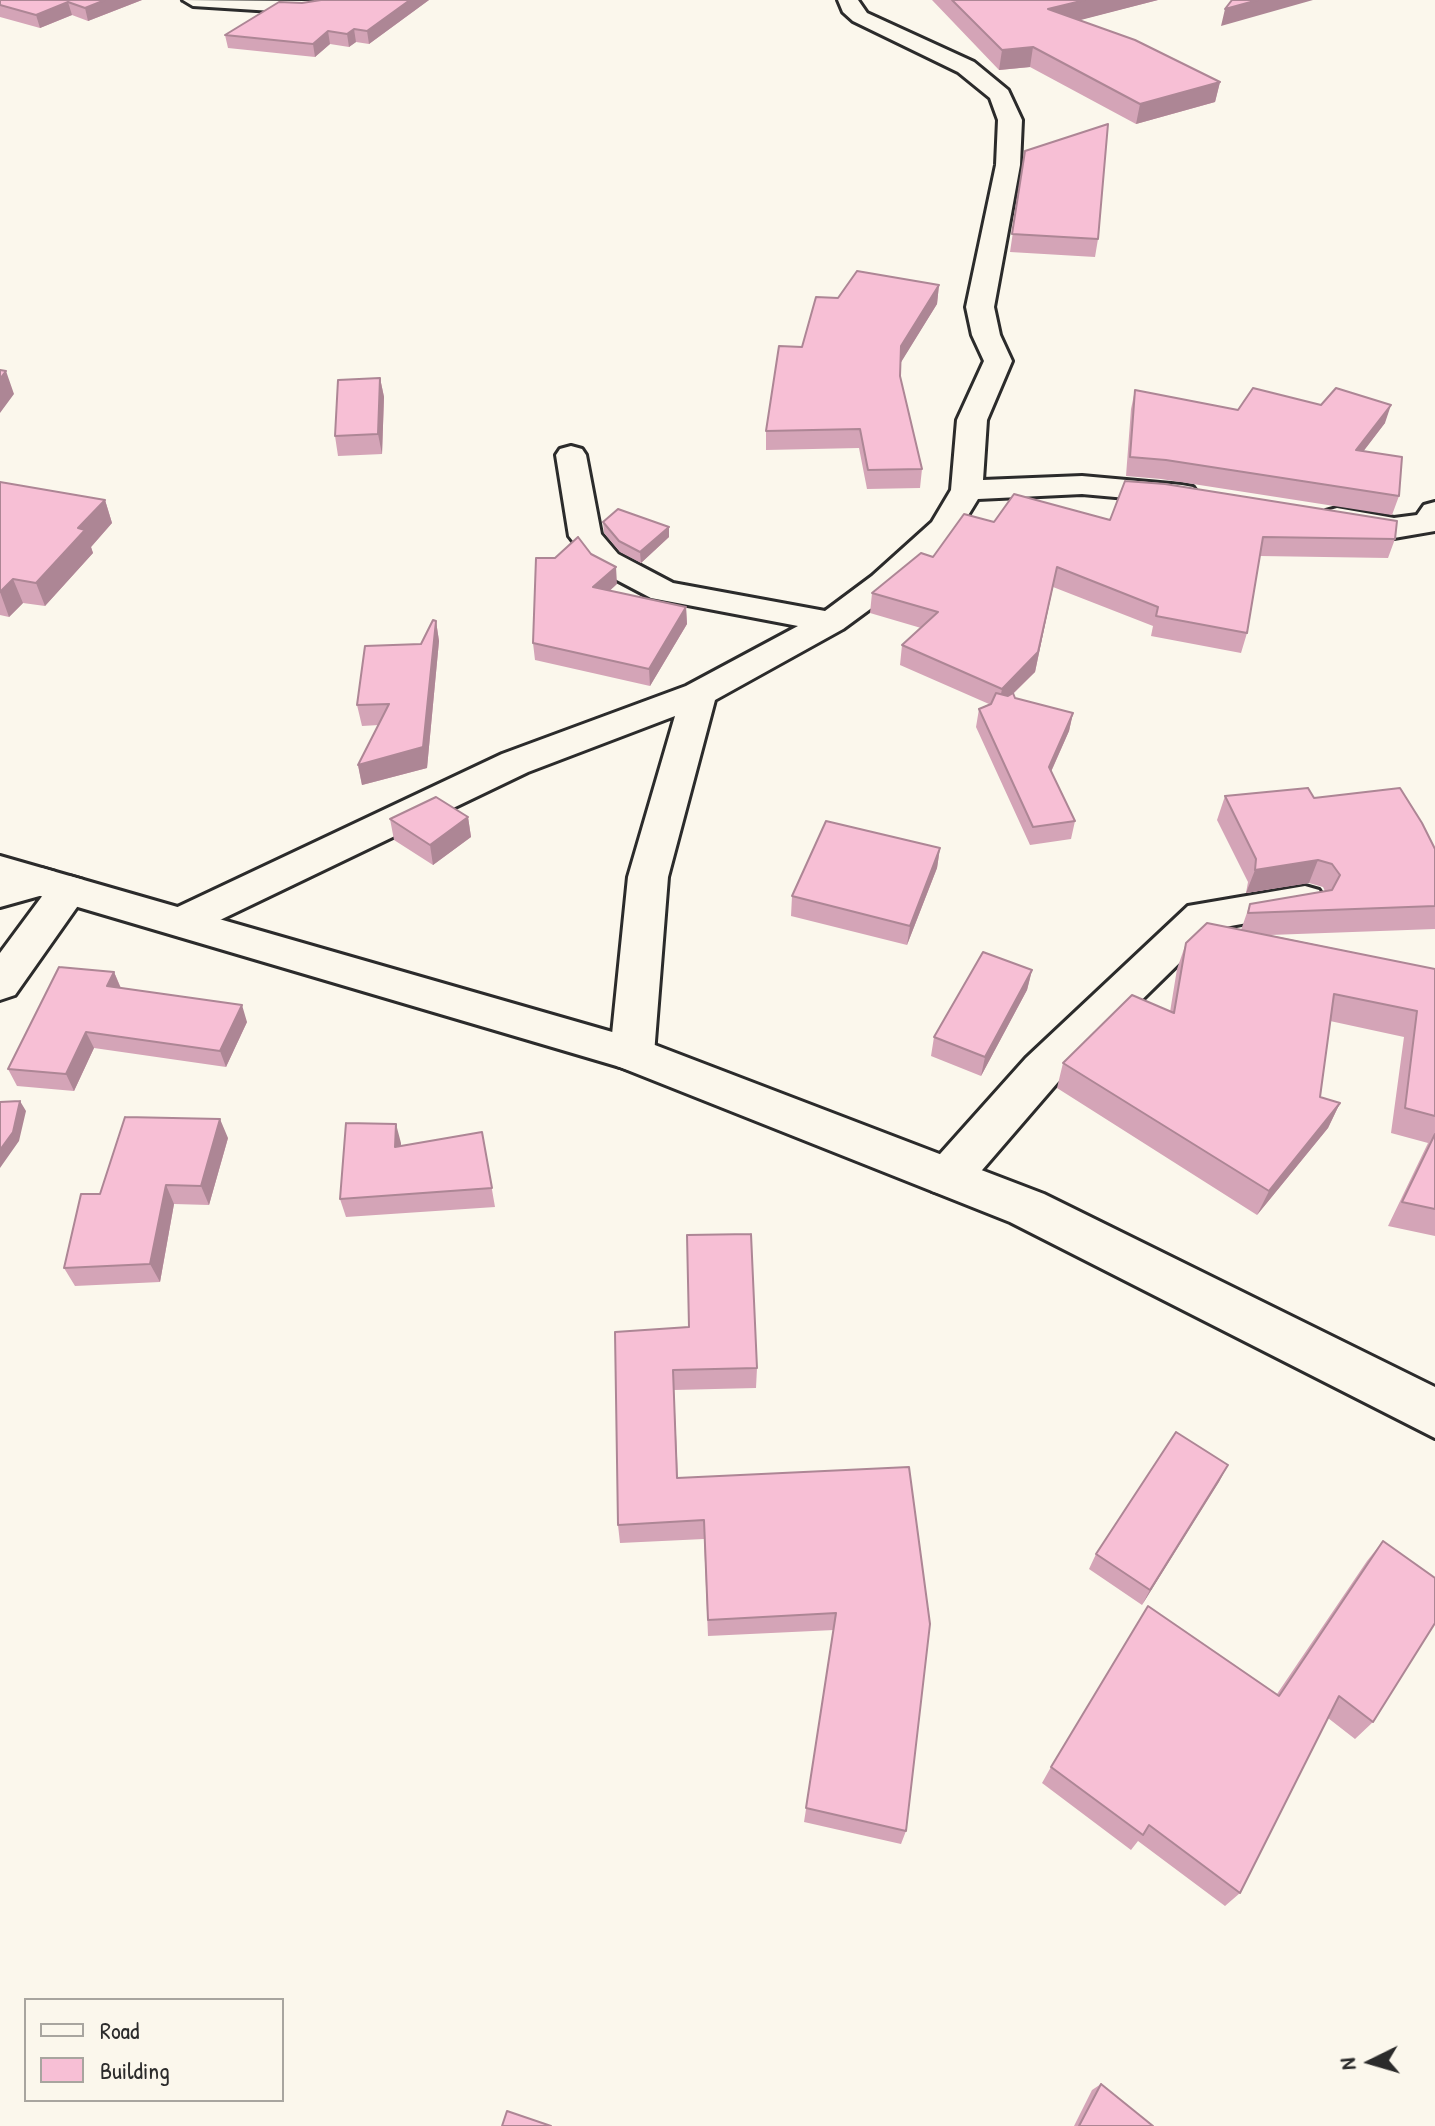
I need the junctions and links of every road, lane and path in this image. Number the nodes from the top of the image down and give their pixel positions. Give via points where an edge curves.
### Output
1 (193, 0) edge
2 (347, 0) edge
3 (848, 0) edge
4 (571, 455) dead end
5 (967, 490) junction
6 (1206, 498) edge
7 (1435, 512) edge
8 (1312, 515) edge
9 (831, 622) junction
10 (699, 694) junction
11 (27, 884) edge
12 (1308, 900) edge
13 (181, 922) junction
14 (0, 984) edge
15 (632, 1054) junction
16 (948, 1177) junction
17 (1435, 1414) edge

1 - 2 street via 304,7
3 - 5 street via 860,17 966,67 1000,95 1010,120 1008,165 980,307 998,361 972,420
4 - 9 street via 585,536 606,561 663,591
5 - 6 street via 1082,485
5 - 9 street via 945,528
7 - 8 street via 1428,523 1394,528
9 - 10 street
10 - 13 street via 515,763
10 - 15 street via 648,877
11 - 13 street
11 - 14 street
12 - 16 street via 1202,916 1042,1070
13 - 15 street
15 - 16 street
16 - 17 street via 1027,1208

